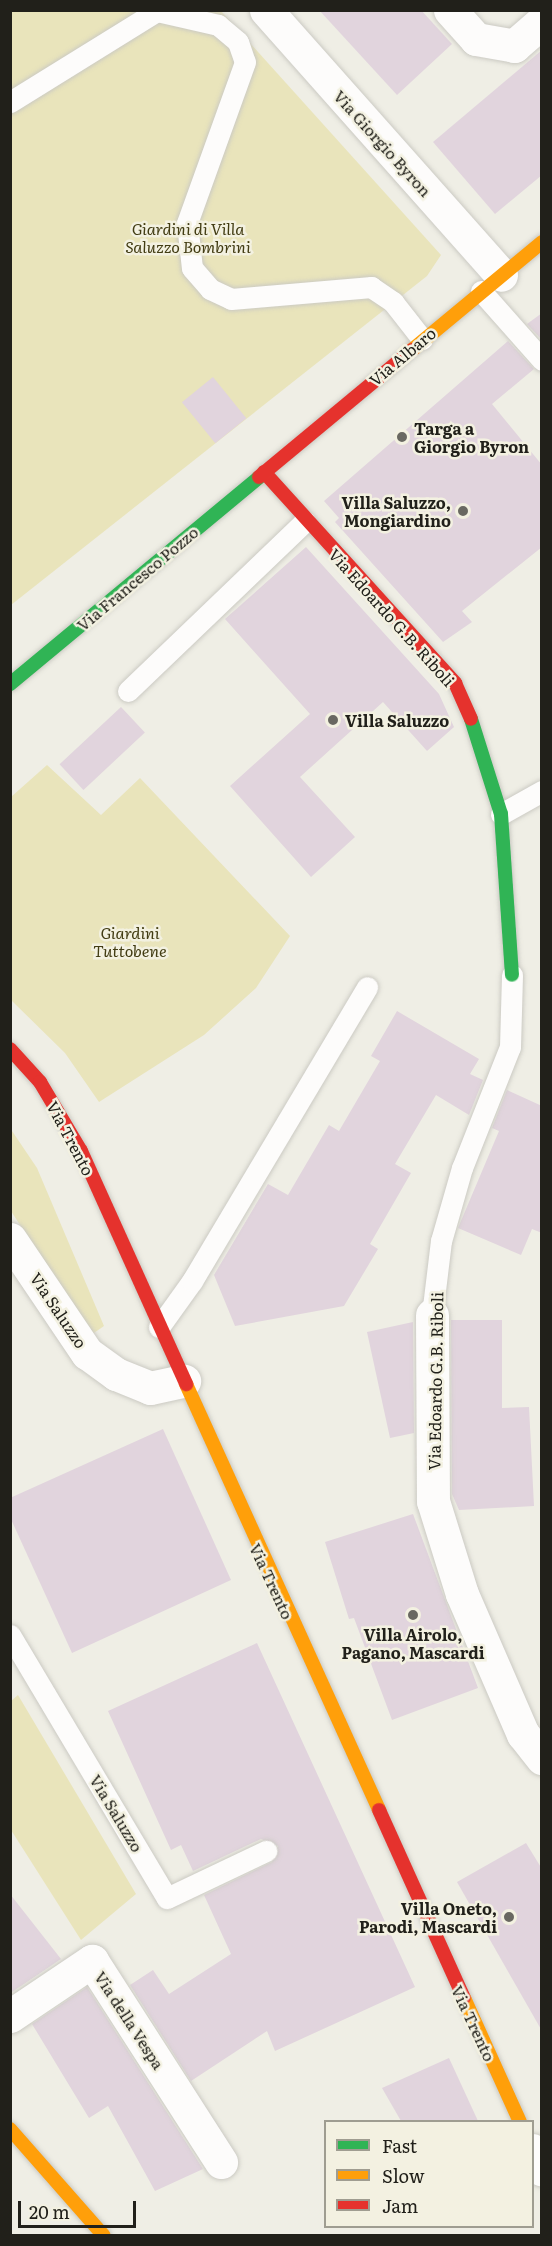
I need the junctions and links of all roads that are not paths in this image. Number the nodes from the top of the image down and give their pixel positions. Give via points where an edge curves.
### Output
1 (266, 10) edge
2 (450, 10) edge
3 (542, 22) edge
4 (10, 102) edge
5 (542, 242) edge
6 (491, 283) junction
7 (422, 339) junction
8 (542, 360) edge
9 (264, 472) junction
10 (305, 521) junction
11 (10, 684) edge
12 (128, 691) dead end
13 (542, 791) edge
14 (501, 814) junction
15 (512, 975) joint
16 (367, 987) dead end
17 (10, 1049) edge
18 (10, 1239) edge
19 (432, 1316) joint
20 (159, 1327) junction
21 (184, 1382) junction
22 (10, 1635) edge
23 (542, 1758) edge
24 (266, 1851) dead end
25 (10, 2016) edge
26 (520, 2120) edge
27 (10, 2129) edge
28 (534, 2154) edge
29 (221, 2162) dead end
30 (542, 2170) edge
31 (104, 2235) edge

1 - 6 street, Via Giorgio Byron
2 - 3 street via 476,39 514,46
4 - 7 lane via 157,11 191,14 218,25 238,42 245,62 187,223 192,268 210,289 231,298 371,287 393,302
5 - 6 street, Via Albaro
6 - 7 street, Via Albaro
6 - 8 lane
7 - 9 street, Via Albaro
9 - 10 street, Via Edoardo G.B. Riboli
9 - 11 street, Via Francesco Pozzo
10 - 12 lane
10 - 14 street, Via Edoardo G.B. Riboli via 455,683
13 - 14 lane
14 - 15 street, Via Edoardo G.B. Riboli
15 - 19 lane, Via Edoardo G.B. Riboli via 510,1047 462,1168 441,1241
16 - 20 lane via 192,1281
17 - 20 street, Via Trento via 40,1082 81,1151
18 - 21 street, Via Saluzzo via 87,1353 116,1374 150,1388
19 - 23 street, Via Edoardo G.B. Riboli via 433,1501 462,1594 523,1734
20 - 21 street, Via Trento
21 - 26 street, Via Trento
22 - 24 lane, Via Saluzzo via 166,1898
25 - 29 street, Via della Vespa via 92,1961
27 - 31 street
28 - 30 street

